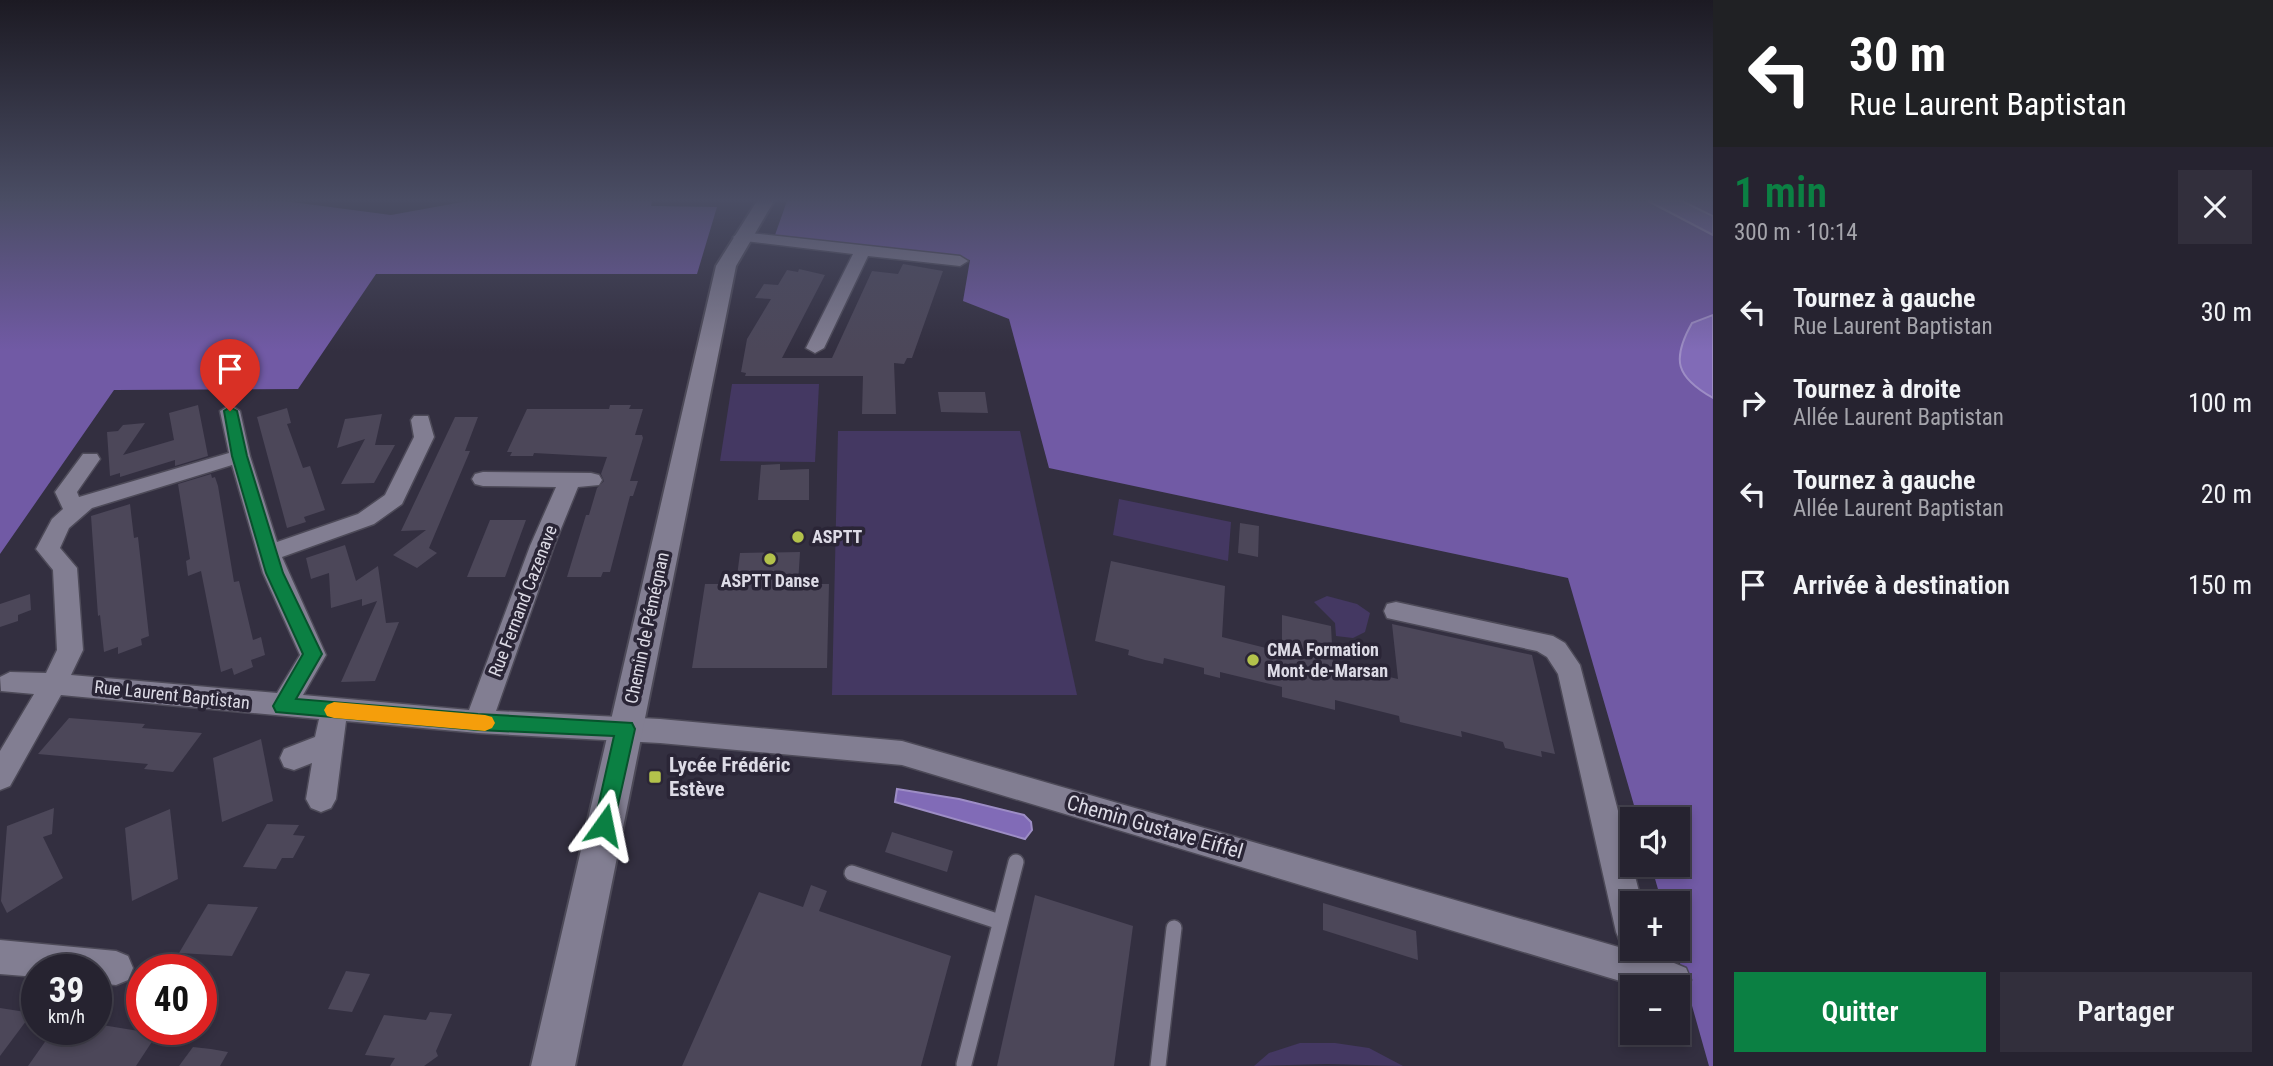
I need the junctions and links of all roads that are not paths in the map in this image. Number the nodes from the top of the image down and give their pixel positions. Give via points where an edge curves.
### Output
1 (863, 250) edge
2 (734, 251) edge
3 (870, 251) edge
4 (960, 261) dead end
5 (815, 348) dead end
6 (230, 411) dead end
7 (421, 420) dead end
8 (240, 456) junction
9 (90, 459) dead end
10 (483, 479) dead end
11 (75, 511) junction
12 (269, 554) junction
13 (1396, 611) dead end
14 (10, 683) dead end
15 (54, 684) junction
16 (283, 706) junction
17 (335, 710) junction
18 (478, 722) junction
19 (625, 729) junction
20 (327, 744) junction
21 (294, 758) dead end
22 (0, 777) edge
23 (321, 799) dead end
24 (1016, 862) dead end
25 (852, 873) dead end
26 (1623, 891) edge
27 (1000, 922) junction
28 (1174, 928) dead end
29 (1620, 954) edge
30 (0, 957) edge
31 (1642, 961) edge
32 (116, 968) dead end
33 (1666, 975) edge
34 (964, 1064) dead end
35 (553, 1066) edge
36 (1158, 1066) edge

1 - 5 street
2 - 19 street, Chemin de Pémégnan via 726,266
3 - 4 street
6 - 8 street
7 - 12 street via 424,437 394,499 366,519
8 - 11 street via 84,503
8 - 12 street
9 - 11 street via 66,492
10 - 18 street, Rue Fernand Cazenave via 581,480 542,546
11 - 15 street via 60,524 48,549 65,568 70,650
12 - 16 street via 313,654
13 - 26 street via 1544,643 1556,650 1571,672
14 - 15 street, Rue Laurent Baptistan
15 - 16 street, Rue Laurent Baptistan
15 - 22 street
16 - 17 street, Rue Laurent Baptistan
17 - 18 street, Rue Laurent Baptistan
17 - 20 street
18 - 19 street, Rue Laurent Baptistan
19 - 29 street, Chemin Gustave Eiffel via 902,752
19 - 35 street, Chemin de Pémégnan
20 - 21 street
20 - 23 street
24 - 27 lane
25 - 27 lane
27 - 34 lane
28 - 36 lane
30 - 32 street
31 - 33 street, Chemin Gustave Eiffel

